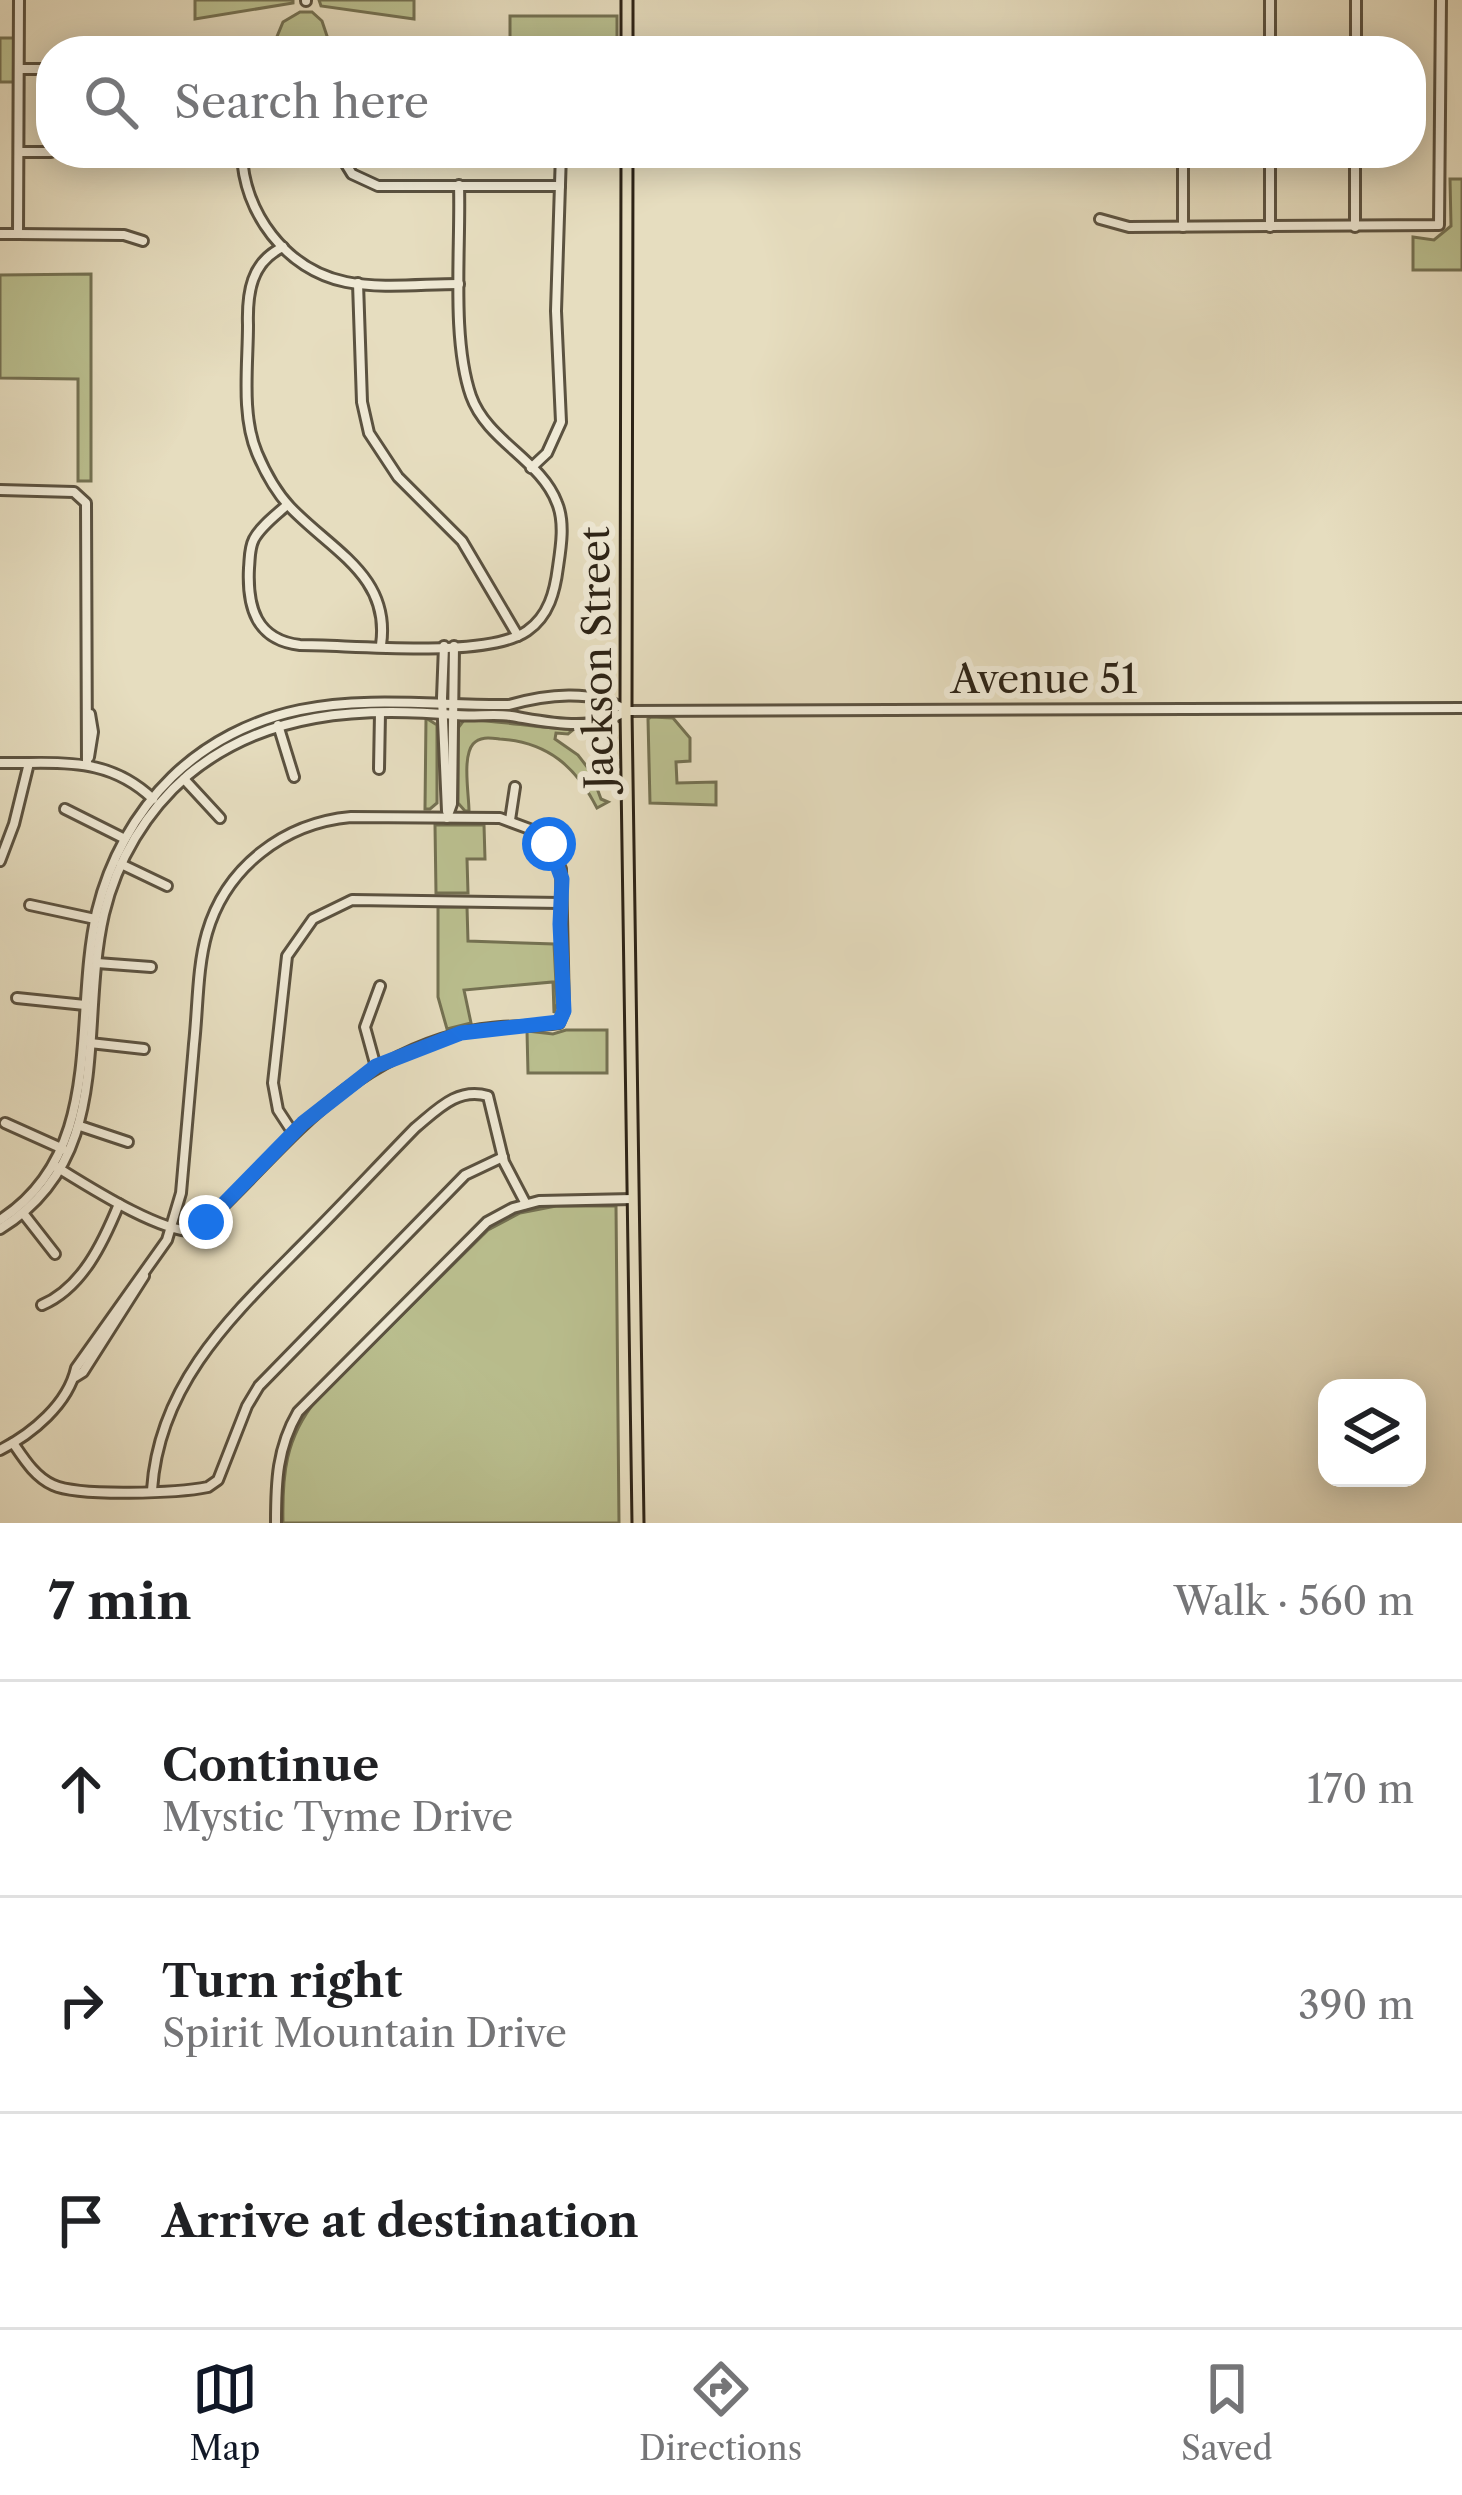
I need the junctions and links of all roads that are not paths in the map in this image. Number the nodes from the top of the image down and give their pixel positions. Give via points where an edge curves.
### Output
1 (19, 0) edge
2 (627, 0) edge
3 (1270, 0) edge
4 (1356, 0) edge
5 (1442, 0) edge
6 (627, 36) edge
7 (1270, 36) edge
8 (1356, 36) edge
9 (19, 69) junction
10 (36, 69) edge
11 (19, 152) junction
12 (36, 152) edge
13 (244, 168) edge
14 (348, 168) edge
15 (561, 168) edge
16 (628, 168) edge
17 (1183, 168) edge
18 (1270, 168) edge
19 (1355, 168) edge
20 (459, 185) junction
21 (560, 185) junction
22 (1100, 219) dead end
23 (1183, 227) junction
24 (1270, 227) junction
25 (1355, 227) junction
26 (0, 234) edge
27 (18, 234) junction
28 (143, 241) dead end
29 (283, 247) junction
30 (358, 284) junction
31 (459, 284) junction
32 (531, 468) junction
33 (0, 490) edge
34 (287, 505) junction
35 (518, 636) junction
36 (381, 645) junction
37 (449, 646) junction
38 (1462, 708) edge
39 (449, 710) junction
40 (626, 711) junction
41 (380, 713) junction
42 (278, 725) junction
43 (0, 763) edge
44 (29, 763) junction
45 (87, 764) junction
46 (380, 769) dead end
47 (294, 777) dead end
48 (184, 779) junction
49 (515, 787) dead end
50 (155, 802) junction
51 (64, 809) dead end
52 (220, 818) dead end
53 (447, 818) junction
54 (510, 820) junction
55 (125, 839) junction
56 (0, 860) edge
57 (121, 864) junction
58 (167, 886) dead end
59 (561, 903) junction
60 (30, 904) dead end
61 (95, 919) junction
62 (97, 963) junction
63 (151, 967) dead end
64 (380, 986) dead end
65 (17, 998) dead end
66 (86, 1005) junction
67 (90, 1043) junction
68 (144, 1049) dead end
69 (376, 1066) junction
70 (5, 1123) dead end
71 (80, 1126) junction
72 (293, 1133) junction
73 (128, 1142) dead end
74 (63, 1149) junction
75 (503, 1157) junction
76 (58, 1168) junction
77 (633, 1199) junction
78 (119, 1204) junction
79 (526, 1204) junction
80 (25, 1216) junction
81 (0, 1220) edge
82 (173, 1227) junction
83 (0, 1229) edge
84 (55, 1254) dead end
85 (42, 1305) dead end
86 (13, 1443) junction
87 (0, 1450) edge
88 (152, 1490) junction
89 (276, 1523) edge
90 (638, 1523) edge

1 - 9 street
2 - 6 main road
3 - 7 street
4 - 8 street
5 - 25 street via 1439,225
9 - 10 street
9 - 11 street
11 - 12 street
11 - 27 street
13 - 29 street via 262,224
14 - 20 street via 379,186
15 - 21 street
16 - 40 main road, Jackson Street
17 - 23 street
18 - 24 street
19 - 25 street
20 - 21 street
20 - 31 street
21 - 32 street via 561,422
22 - 23 street
23 - 24 street
24 - 25 street
26 - 27 street
27 - 28 street
29 - 30 street via 329,277
29 - 34 street via 260,266 248,295 248,415 256,452
30 - 31 street
30 - 35 street via 369,433 398,477 462,541
31 - 32 street via 472,400
32 - 35 street via 558,504 560,558 550,603
33 - 45 street via 66,491 81,496 87,511
34 - 36 street via 376,593
34 - 36 street via 250,548 248,589 259,626 289,643
35 - 37 street
36 - 37 street
37 - 39 street
38 - 40 street, Avenue 51
39 - 40 street via 578,724
39 - 40 street via 578,697
39 - 41 street
39 - 50 street via 331,705 280,715 214,745
39 - 53 street
40 - 77 main road, Jackson Street
41 - 42 street
41 - 46 street
42 - 47 street
42 - 48 street
43 - 44 street
44 - 45 street
44 - 56 street
45 - 50 street via 122,775
48 - 50 street
48 - 52 street
49 - 54 street
50 - 55 street
50 - 57 street
51 - 55 street
53 - 54 street
53 - 82 street via 311,824 263,850 227,890 204,948
54 - 59 street via 553,850
55 - 61 street
57 - 58 street
57 - 62 street
59 - 69 street via 562,1019 461,1033
59 - 72 street via 352,900 325,910 303,929 284,972 273,1083
60 - 61 street
61 - 66 street
62 - 63 street
62 - 67 street
64 - 69 street via 365,1027
65 - 66 street
66 - 74 street via 76,1106
67 - 68 street
67 - 71 street
69 - 72 street
70 - 74 street
71 - 73 street
71 - 76 street
72 - 82 street via 202,1228
74 - 76 street
75 - 79 street
75 - 88 street via 465,1175 279,1362 247,1406 218,1480
75 - 88 street via 493,1107 481,1094 448,1101 415,1128 211,1339 171,1416
76 - 78 street
76 - 80 street
76 - 81 street
77 - 79 street
77 - 90 main road, Jackson Street
78 - 82 street
78 - 85 street via 77,1279
79 - 89 street via 476,1231 306,1400 279,1456
80 - 83 street
80 - 84 street
82 - 86 street via 52,1411
86 - 87 street
86 - 88 street via 52,1485

